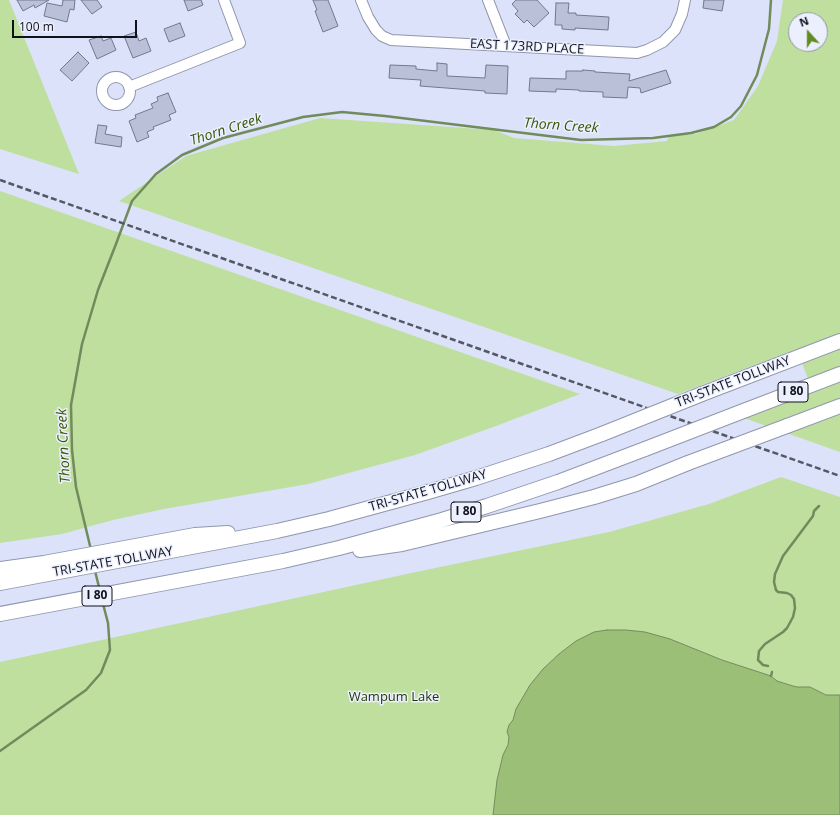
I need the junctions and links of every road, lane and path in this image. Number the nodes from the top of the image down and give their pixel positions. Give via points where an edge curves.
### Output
1 (224, 0) edge
2 (361, 0) edge
3 (488, 0) edge
4 (684, 0) edge
5 (506, 46) junction
6 (129, 87) dead end
7 (840, 332) edge
8 (840, 340) edge
9 (774, 366) junction
10 (840, 374) edge
11 (840, 406) edge
12 (283, 561) junction
13 (45, 568) junction
14 (0, 569) edge
15 (0, 583) edge
16 (32, 609) junction
17 (0, 614) edge
18 (0, 620) edge

1 - 6 street via 240,43
2 - 5 street, EAST 173RD PLACE via 376,30 391,40
3 - 5 street
4 - 5 street, EAST 173RD PLACE via 682,14 675,30 663,42 637,53
7 - 9 highway
8 - 9 highway, TRI-STATE TOLLWAY / I 80
9 - 13 highway, TRI-STATE TOLLWAY / I 80, bridge via 602,434 513,466 435,490 276,531 195,535 135,552
10 - 12 highway, I 80, bridge via 531,491 442,520
11 - 12 highway, bridge via 636,484 594,497 402,544
12 - 16 highway, I 80
13 - 14 highway
13 - 15 highway, TRI-STATE TOLLWAY
16 - 17 highway, I 80
16 - 18 highway

